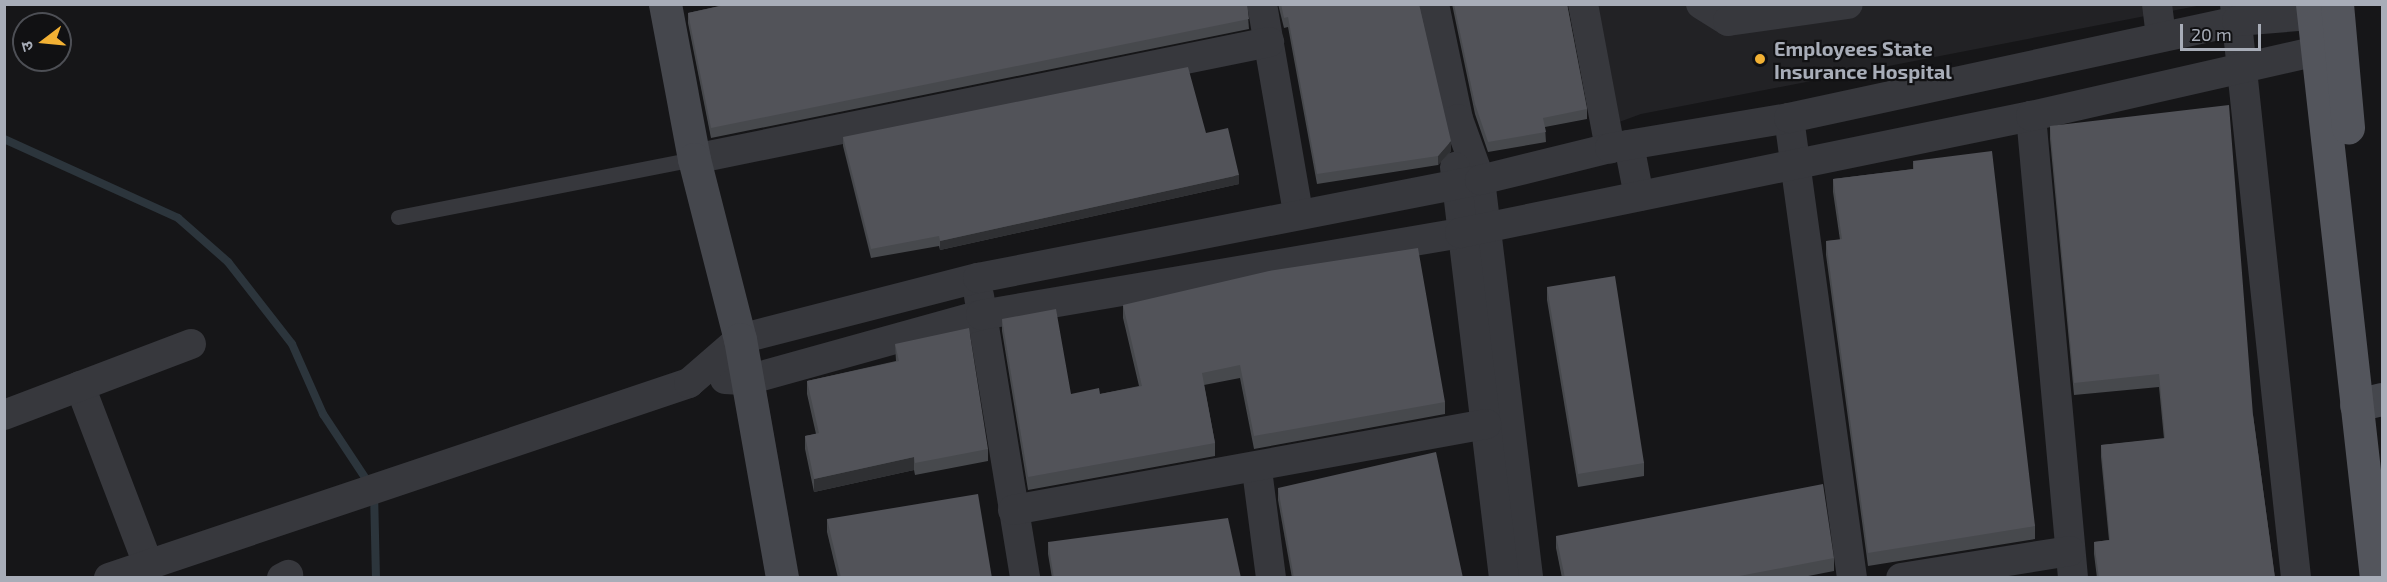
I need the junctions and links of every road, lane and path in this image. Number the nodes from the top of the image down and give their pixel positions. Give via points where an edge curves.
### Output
1 (1262, 4) edge
2 (1434, 4) edge
3 (1583, 4) edge
4 (1701, 4) edge
5 (1848, 4) edge
6 (2157, 4) edge
7 (670, 5) edge
8 (2325, 9) edge
9 (2236, 13) edge
10 (2161, 37) junction
11 (1269, 42) junction
12 (2317, 51) junction
13 (2241, 68) junction
14 (2031, 116) junction
15 (1789, 118) junction
16 (1619, 147) junction
17 (694, 159) junction
18 (1799, 165) junction
19 (1468, 183) junction
20 (1639, 196) junction
21 (1298, 212) junction
22 (398, 218) dead end
23 (1472, 230) junction
24 (978, 278) junction
25 (981, 315) junction
26 (740, 339) junction
27 (191, 344) dead end
28 (701, 378) junction
29 (747, 380) junction
30 (80, 386) junction
31 (2370, 402) edge
32 (4, 415) edge
33 (1485, 424) junction
34 (2373, 437) edge
35 (1257, 470) junction
36 (2382, 496) edge
37 (1013, 510) junction
38 (148, 564) junction
39 (2072, 564) edge
40 (109, 578) edge
41 (783, 578) edge
42 (1025, 578) edge
43 (1271, 578) edge
44 (1504, 578) edge
45 (1528, 578) edge
46 (1852, 578) edge
47 (1901, 578) edge
48 (2296, 578) edge
49 (2376, 578) edge

1 - 11 street
2 - 19 street
3 - 16 street
4 - 5 street via 1728,21
6 - 10 street
7 - 17 street
8 - 9 street
8 - 12 main road
8 - 31 main road
9 - 10 street
9 - 13 street
10 - 15 street
11 - 17 street
11 - 21 street
12 - 13 street
12 - 31 main road
13 - 14 street
13 - 48 street
14 - 18 street
14 - 39 street
15 - 16 street
15 - 18 street
16 - 19 street
16 - 20 street
17 - 22 lane
17 - 26 street
18 - 20 street
18 - 46 street
19 - 21 street
19 - 23 street
20 - 23 street
21 - 24 street
23 - 25 street
23 - 33 street
23 - 45 street
24 - 25 street
24 - 26 street
25 - 29 street
25 - 37 street
26 - 28 street
26 - 29 street
27 - 30 street
28 - 29 street
28 - 38 street
29 - 41 street
30 - 32 street
30 - 38 street
31 - 34 main road
33 - 35 street
33 - 44 street
34 - 36 main road
34 - 49 main road
35 - 37 street
35 - 43 street
37 - 42 street
38 - 40 street
39 - 47 street

